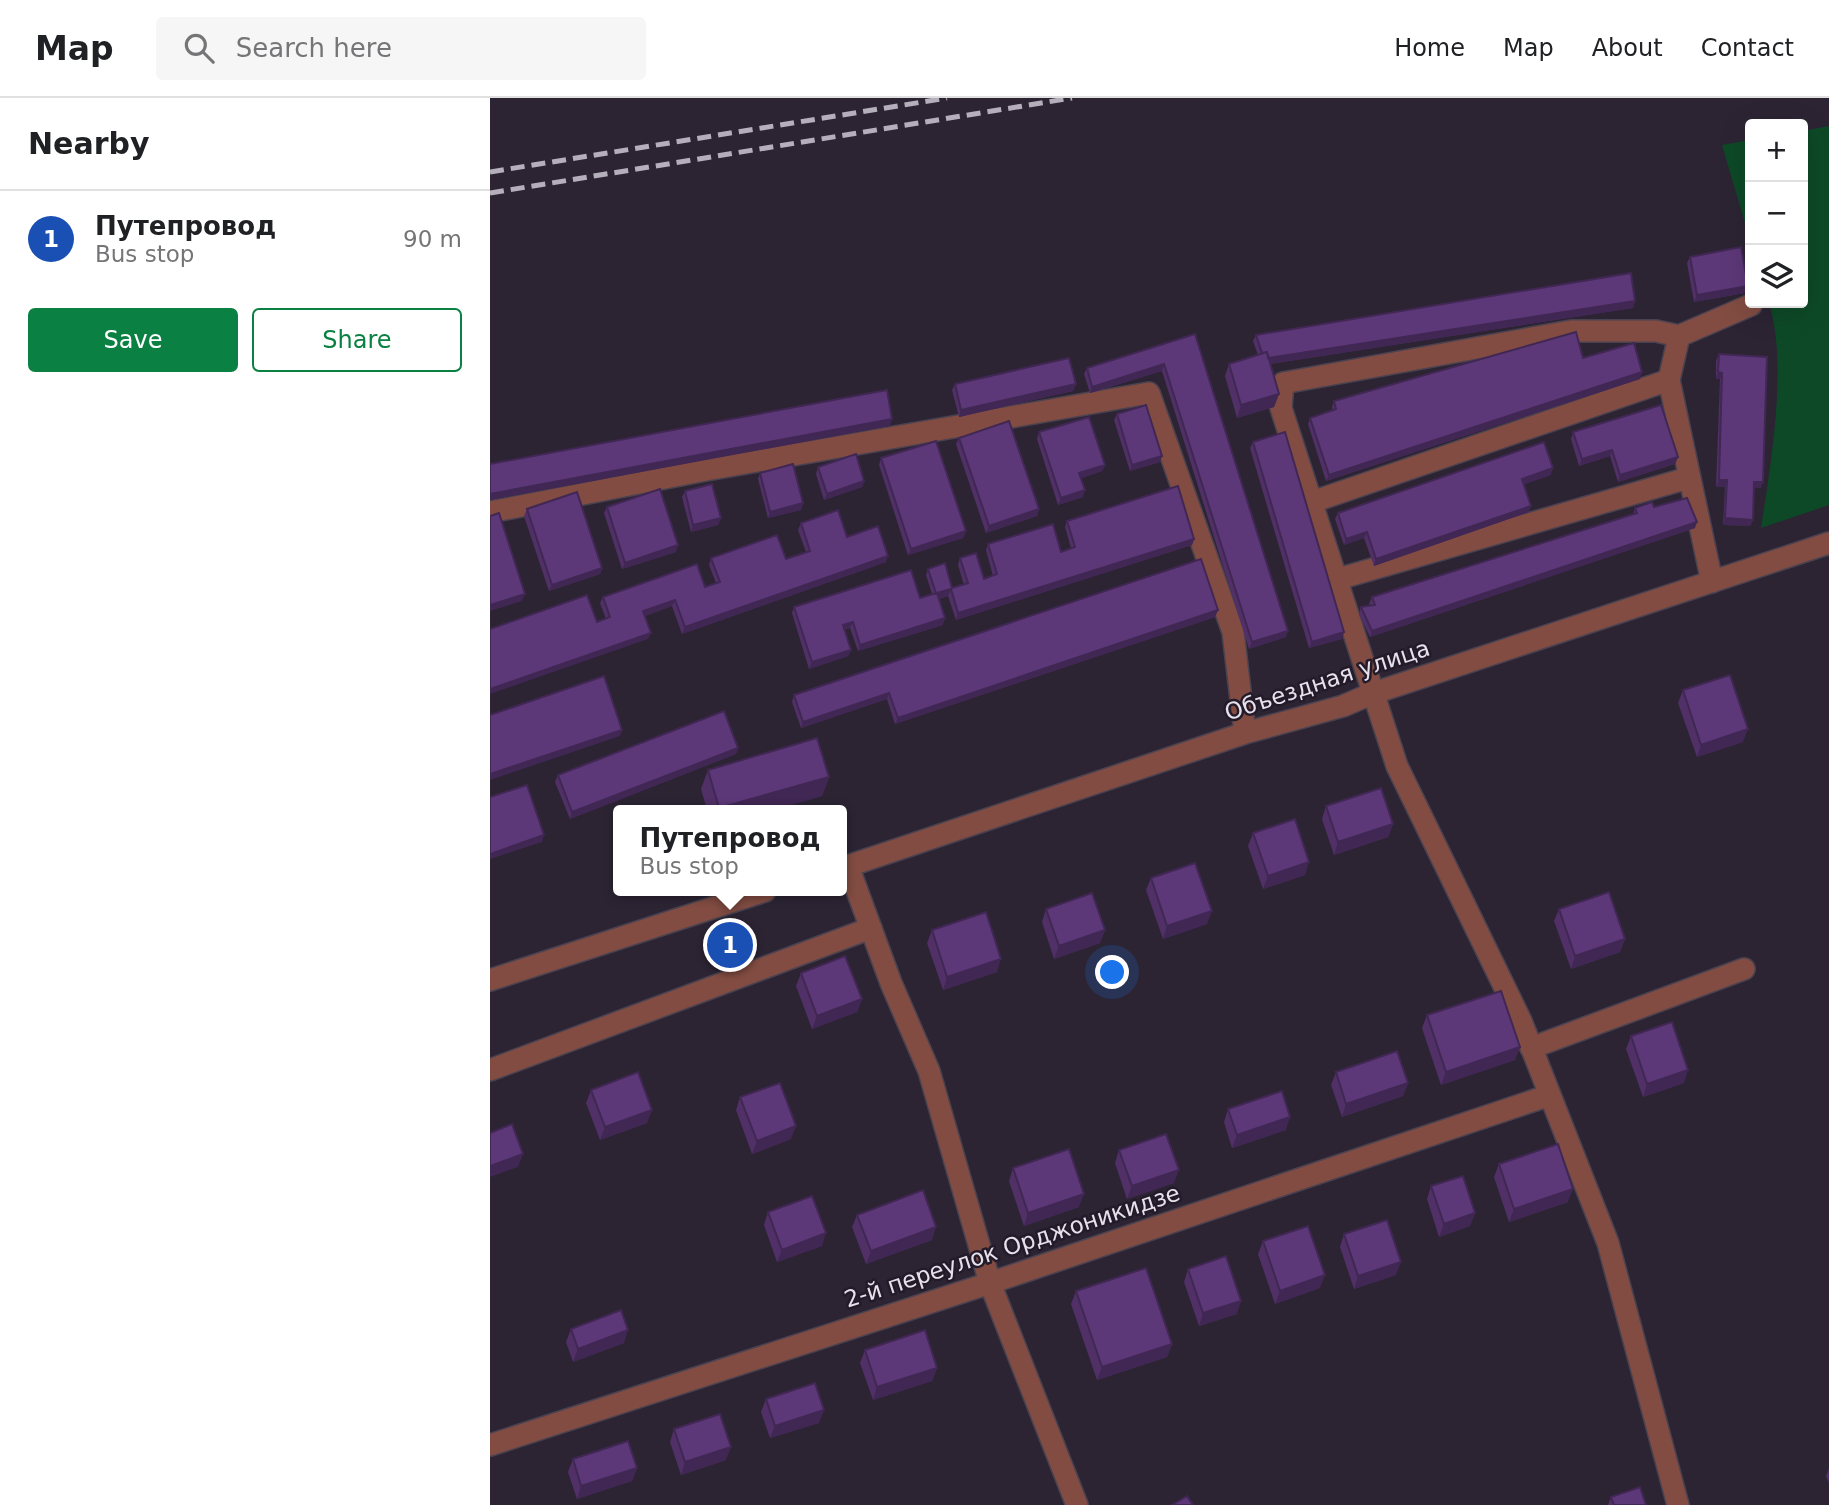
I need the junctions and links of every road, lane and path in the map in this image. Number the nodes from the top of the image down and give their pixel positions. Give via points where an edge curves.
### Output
1 (1745, 308) edge
2 (1679, 336) junction
3 (1669, 380) junction
4 (1688, 478) junction
5 (1312, 502) junction
6 (490, 512) edge
7 (1829, 543) edge
8 (1338, 579) junction
9 (1712, 582) junction
10 (1371, 694) junction
11 (1245, 733) junction
12 (847, 866) edge
13 (847, 872) edge
14 (750, 896) edge
15 (871, 928) junction
16 (1744, 969) dead end
17 (490, 980) edge
18 (1531, 1048) junction
19 (490, 1070) edge
20 (1550, 1095) junction
21 (990, 1283) junction
22 (490, 1445) edge
23 (1073, 1503) edge
24 (1678, 1505) edge

1 - 2 street
2 - 3 street
2 - 5 street via 1656,331 1571,331 1283,383 1281,408
3 - 4 street
3 - 5 street
4 - 8 street
4 - 9 street
5 - 8 street
6 - 11 street via 1149,393 1233,632
7 - 9 street, Объездная улица
8 - 10 street
9 - 10 street, Объездная улица
10 - 11 street, Объездная улица
10 - 18 street via 1397,766
11 - 12 street, Объездная улица
13 - 15 street
14 - 17 street
15 - 19 street
15 - 21 street via 929,1071
16 - 18 street
18 - 20 street
20 - 21 street, 2-й переулок Орджоникидзе
20 - 24 street via 1608,1243
21 - 22 street, 2-й переулок Орджоникидзе
21 - 23 street

